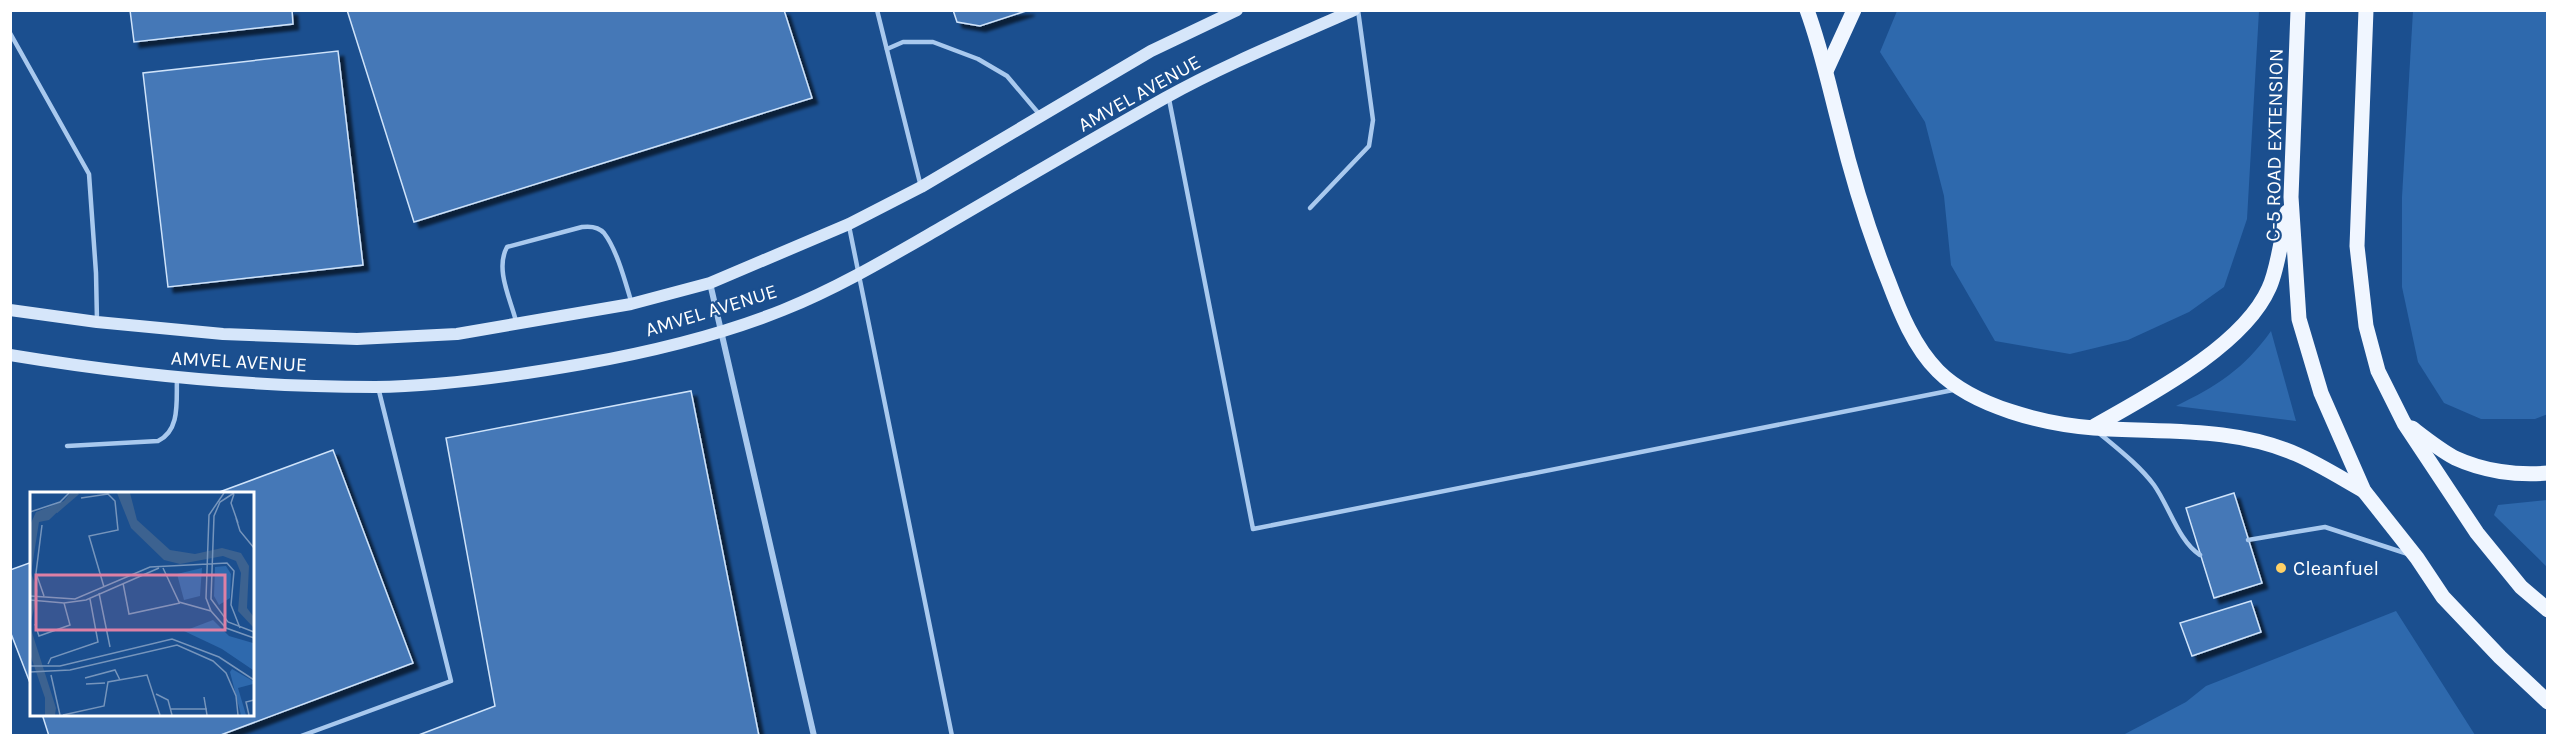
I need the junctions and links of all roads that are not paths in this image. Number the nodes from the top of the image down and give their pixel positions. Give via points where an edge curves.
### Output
1 (877, 10) edge
2 (1238, 10) edge
3 (1356, 10) edge
4 (1807, 10) edge
5 (1854, 10) edge
6 (2298, 10) edge
7 (2366, 10) edge
8 (10, 33) edge
9 (887, 49) junction
10 (1827, 69) junction
11 (1168, 96) junction
12 (1040, 115) junction
13 (921, 187) junction
14 (2290, 197) junction
15 (1310, 208) dead end
16 (849, 224) junction
17 (859, 274) junction
18 (710, 283) junction
19 (631, 304) junction
20 (10, 310) edge
21 (97, 321) junction
22 (518, 326) junction
23 (722, 332) junction
24 (10, 355) edge
25 (177, 378) junction
26 (378, 387) junction
27 (1962, 388) junction
28 (2404, 423) junction
29 (2092, 428) junction
30 (67, 446) dead end
31 (2547, 473) edge
32 (2364, 490) junction
33 (2248, 540) dead end
34 (2200, 555) dead end
35 (2417, 558) junction
36 (2547, 610) edge
37 (2547, 702) edge
38 (301, 735) edge
39 (814, 735) edge
40 (952, 735) edge

1 - 9 lane
2 - 12 main road, AMVEL AVENUE via 1152,51
3 - 11 main road, AMVEL AVENUE
3 - 15 lane via 1373,120 1369,146
4 - 10 main road
5 - 10 main road
6 - 14 main road, C-5 ROAD EXTENSION
7 - 28 main road via 2357,246 2366,326 2378,371
8 - 21 lane via 89,174
9 - 12 lane via 903,42 933,42 978,59 1007,76
9 - 13 lane
10 - 27 main road via 1855,183 1896,303 1926,356
11 - 17 main road, AMVEL AVENUE
11 - 27 lane via 1253,530
12 - 13 main road, AMVEL AVENUE
13 - 16 main road, AMVEL AVENUE
14 - 29 main road via 2270,287 2253,313 2198,363
14 - 32 main road, C-5 ROAD EXTENSION via 2299,319 2321,393
16 - 17 lane
16 - 18 main road, AMVEL AVENUE
17 - 23 main road, AMVEL AVENUE
17 - 40 lane
18 - 19 main road, AMVEL AVENUE
18 - 23 street
19 - 22 main road, AMVEL AVENUE
19 - 22 lane via 623,274 603,232 593,226 582,227 507,247 501,267
20 - 21 main road, AMVEL AVENUE
21 - 22 main road, AMVEL AVENUE via 223,334 357,339 427,337
23 - 26 main road, AMVEL AVENUE via 559,368 469,381
23 - 39 street
24 - 25 main road, AMVEL AVENUE
25 - 26 main road, AMVEL AVENUE
25 - 30 lane via 173,428 168,436 158,441
26 - 38 lane via 451,681
27 - 29 main road via 1988,404
28 - 31 main road via 2453,457 2474,465 2503,472
28 - 36 main road via 2477,533 2521,587
29 - 32 main road via 2182,430 2256,442 2294,453
29 - 34 lane via 2152,483 2184,539
32 - 35 main road, C-5 ROAD EXTENSION
33 - 35 lane via 2325,527
35 - 37 main road, C-5 ROAD EXTENSION via 2444,597

